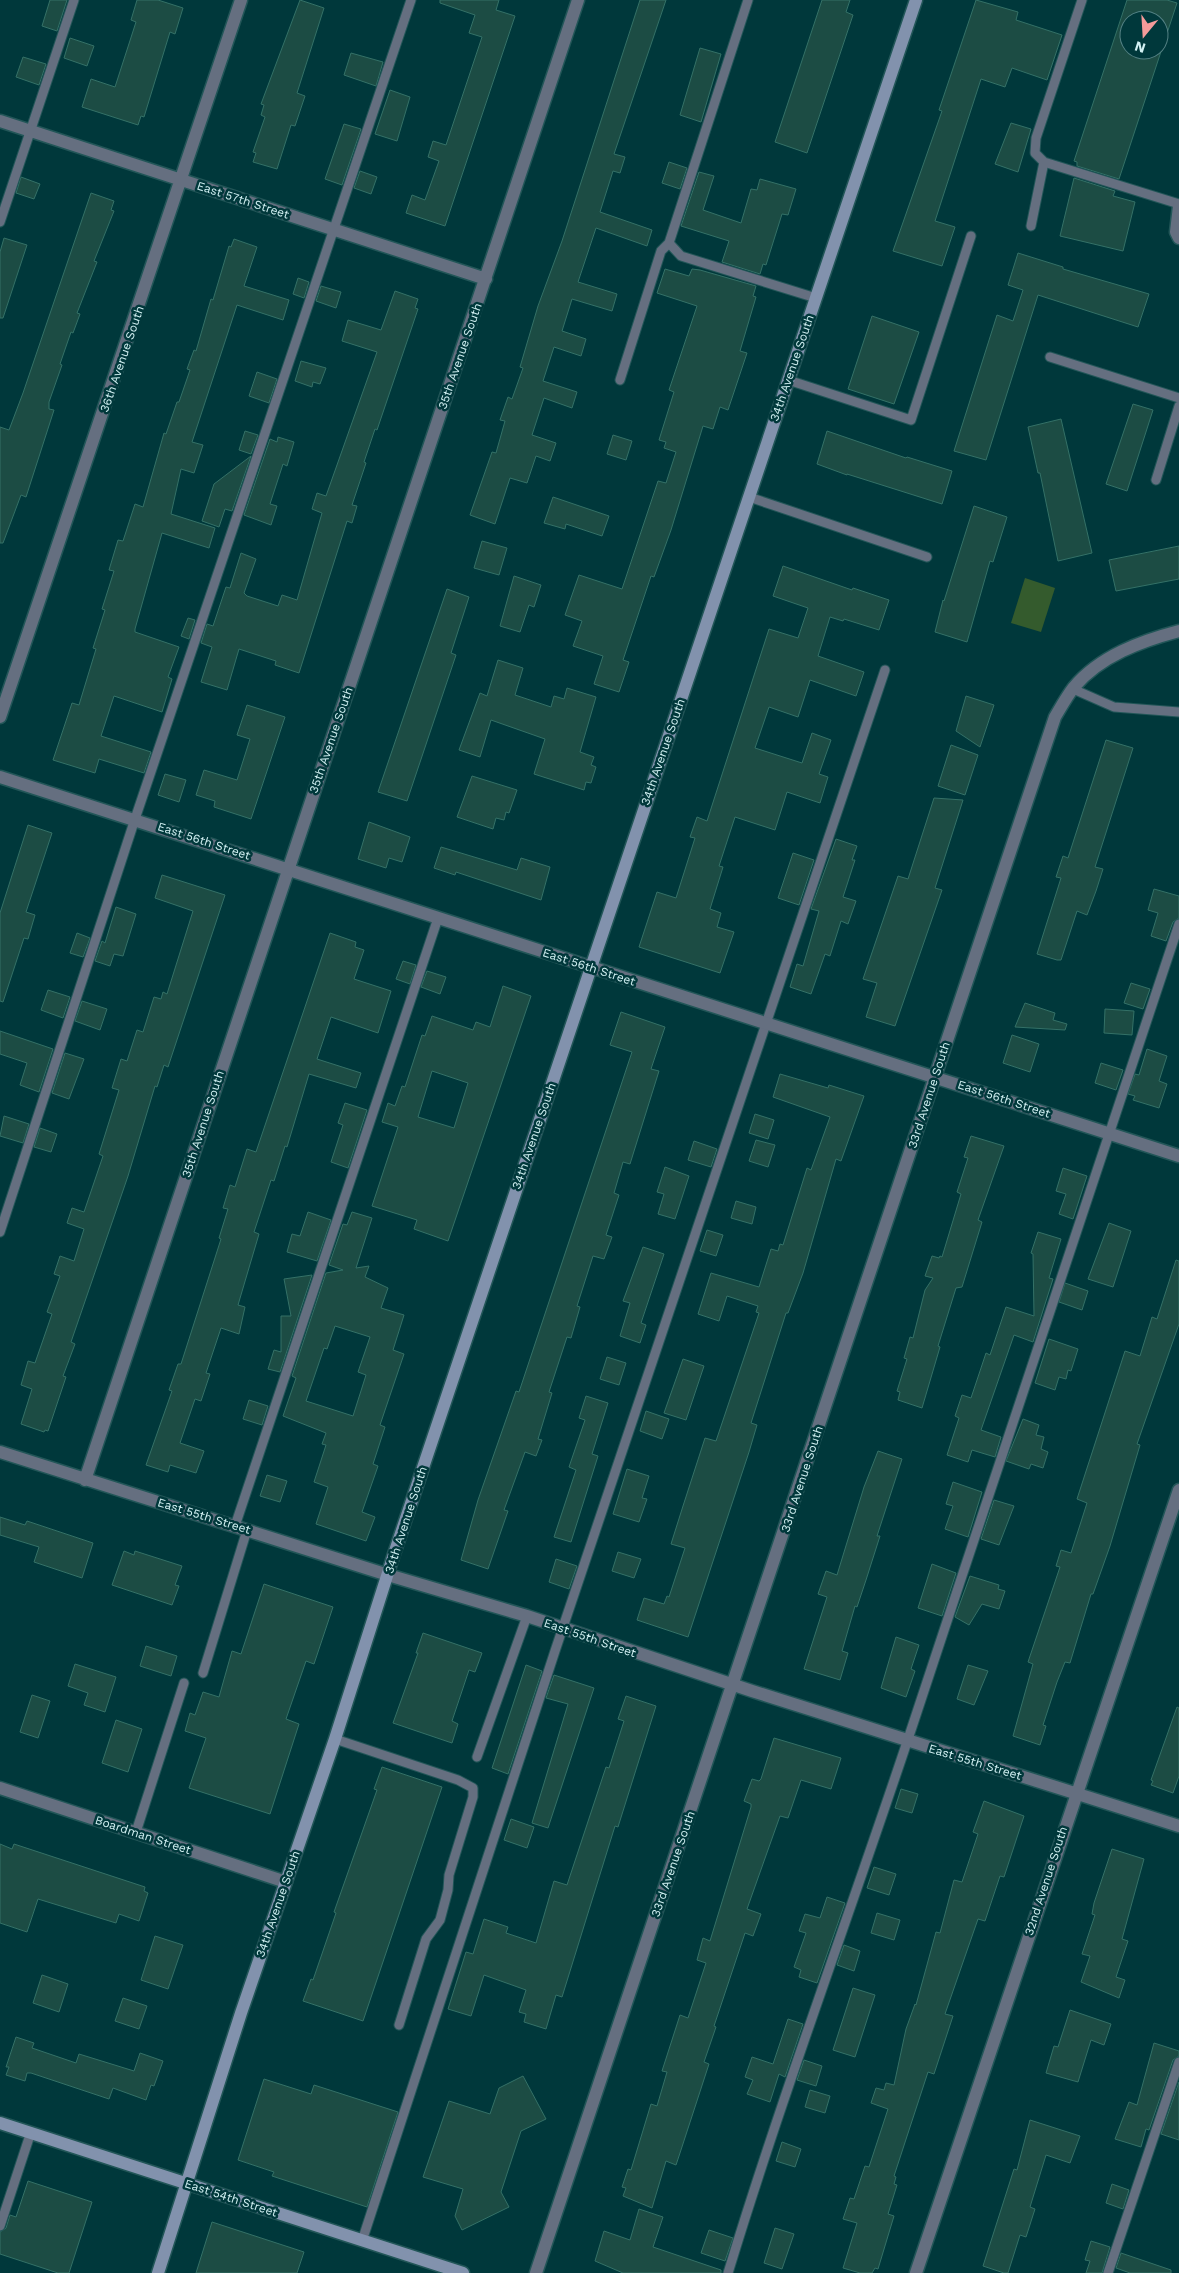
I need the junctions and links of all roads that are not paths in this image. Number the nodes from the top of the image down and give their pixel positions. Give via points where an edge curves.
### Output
1 (74, 0) edge
2 (242, 0) edge
3 (411, 0) edge
4 (578, 0) edge
5 (748, 0) edge
6 (916, 0) edge
7 (1082, 0) edge
8 (0, 121) edge
9 (31, 131) junction
10 (1044, 162) junction
11 (182, 180) junction
12 (1179, 205) edge
13 (0, 222) edge
14 (1031, 226) dead end
15 (335, 230) junction
16 (971, 236) dead end
17 (1179, 238) edge
18 (669, 243) junction
19 (486, 279) junction
20 (816, 298) junction
21 (1050, 357) dead end
22 (620, 380) dead end
23 (788, 380) junction
24 (1179, 398) edge
25 (1179, 406) edge
26 (1156, 480) dead end
27 (749, 497) junction
28 (927, 557) dead end
29 (1179, 631) edge
30 (885, 670) dead end
31 (1073, 689) junction
32 (1179, 712) edge
33 (0, 718) edge
34 (0, 777) edge
35 (135, 819) junction
36 (288, 868) junction
37 (438, 918) junction
38 (1179, 924) edge
39 (591, 967) junction
40 (766, 1024) junction
41 (935, 1077) junction
42 (1107, 1133) junction
43 (1179, 1156) edge
44 (0, 1232) edge
45 (0, 1452) edge
46 (85, 1480) junction
47 (1179, 1490) edge
48 (241, 1528) junction
49 (388, 1575) junction
50 (527, 1616) junction
51 (562, 1629) junction
52 (203, 1673) dead end
53 (184, 1683) dead end
54 (734, 1685) junction
55 (335, 1739) junction
56 (908, 1741) junction
57 (476, 1757) dead end
58 (0, 1788) edge
59 (1077, 1794) junction
60 (1179, 1826) edge
61 (136, 1832) junction
62 (286, 1882) junction
63 (398, 2025) dead end
64 (1179, 2062) edge
65 (0, 2122) edge
66 (31, 2132) junction
67 (187, 2184) junction
68 (0, 2226) edge
69 (362, 2240) junction
70 (158, 2273) edge
71 (463, 2273) edge
72 (536, 2273) edge
73 (728, 2273) edge
74 (916, 2273) edge
75 (1108, 2273) edge

1 - 9 lane
2 - 11 street, 36th Avenue South
3 - 15 lane
4 - 19 street, 35th Avenue South
5 - 18 lane
6 - 20 street, 34th Avenue South
7 - 10 lane via 1036,138 1035,153
8 - 9 street, East 57th Street
9 - 11 street, East 57th Street
9 - 13 lane
10 - 12 lane
10 - 14 lane
11 - 15 street, East 57th Street
11 - 33 street, 36th Avenue South
12 - 17 street via 1176,232
15 - 19 street, East 57th Street
15 - 35 lane
16 - 23 lane via 911,420
18 - 20 lane via 681,256
18 - 22 lane via 661,252
19 - 36 street, 35th Avenue South
20 - 23 street, 34th Avenue South
21 - 24 lane
23 - 27 street, 34th Avenue South
25 - 26 lane
27 - 28 lane
27 - 39 street, 34th Avenue South
29 - 31 street, 33rd Avenue South via 1133,646 1107,660
30 - 40 lane
31 - 32 lane via 1114,707
31 - 41 street, 33rd Avenue South via 1055,717
34 - 35 street, East 56th Street
35 - 36 street, East 56th Street
35 - 44 lane
36 - 37 street, East 56th Street
36 - 46 street, 35th Avenue South
37 - 39 street, East 56th Street
37 - 48 lane
38 - 42 lane
39 - 40 street, East 56th Street
39 - 49 street, 34th Avenue South
40 - 41 street, East 56th Street
40 - 51 lane
41 - 42 street, East 56th Street
41 - 54 street, 33rd Avenue South
42 - 43 street, East 56th Street
42 - 56 lane
45 - 46 street, East 55th Street
46 - 48 street, East 55th Street
47 - 59 street, 32nd Avenue South
48 - 49 street, East 55th Street
48 - 52 lane
49 - 50 street, East 55th Street
49 - 55 street, 34th Avenue South
50 - 51 street, East 55th Street
50 - 57 lane
51 - 54 street, East 55th Street
51 - 69 lane
53 - 61 lane
54 - 56 street, East 55th Street
54 - 72 street, 33rd Avenue South
55 - 62 street, 34th Avenue South
55 - 63 lane via 458,1780 473,1788 448,1875 448,1890 440,1920 426,1940
56 - 59 street, East 55th Street
56 - 73 lane via 758,2175
58 - 61 street, Boardman Street
59 - 60 street, East 55th Street
59 - 74 street, 32nd Avenue South
61 - 62 street, Boardman Street
62 - 67 street, 34th Avenue South
64 - 75 lane
65 - 66 street, East 54th Street
66 - 67 street, East 54th Street
66 - 68 lane
67 - 69 street, East 54th Street
67 - 70 street, 34th Avenue South
69 - 71 street, East 54th Street

